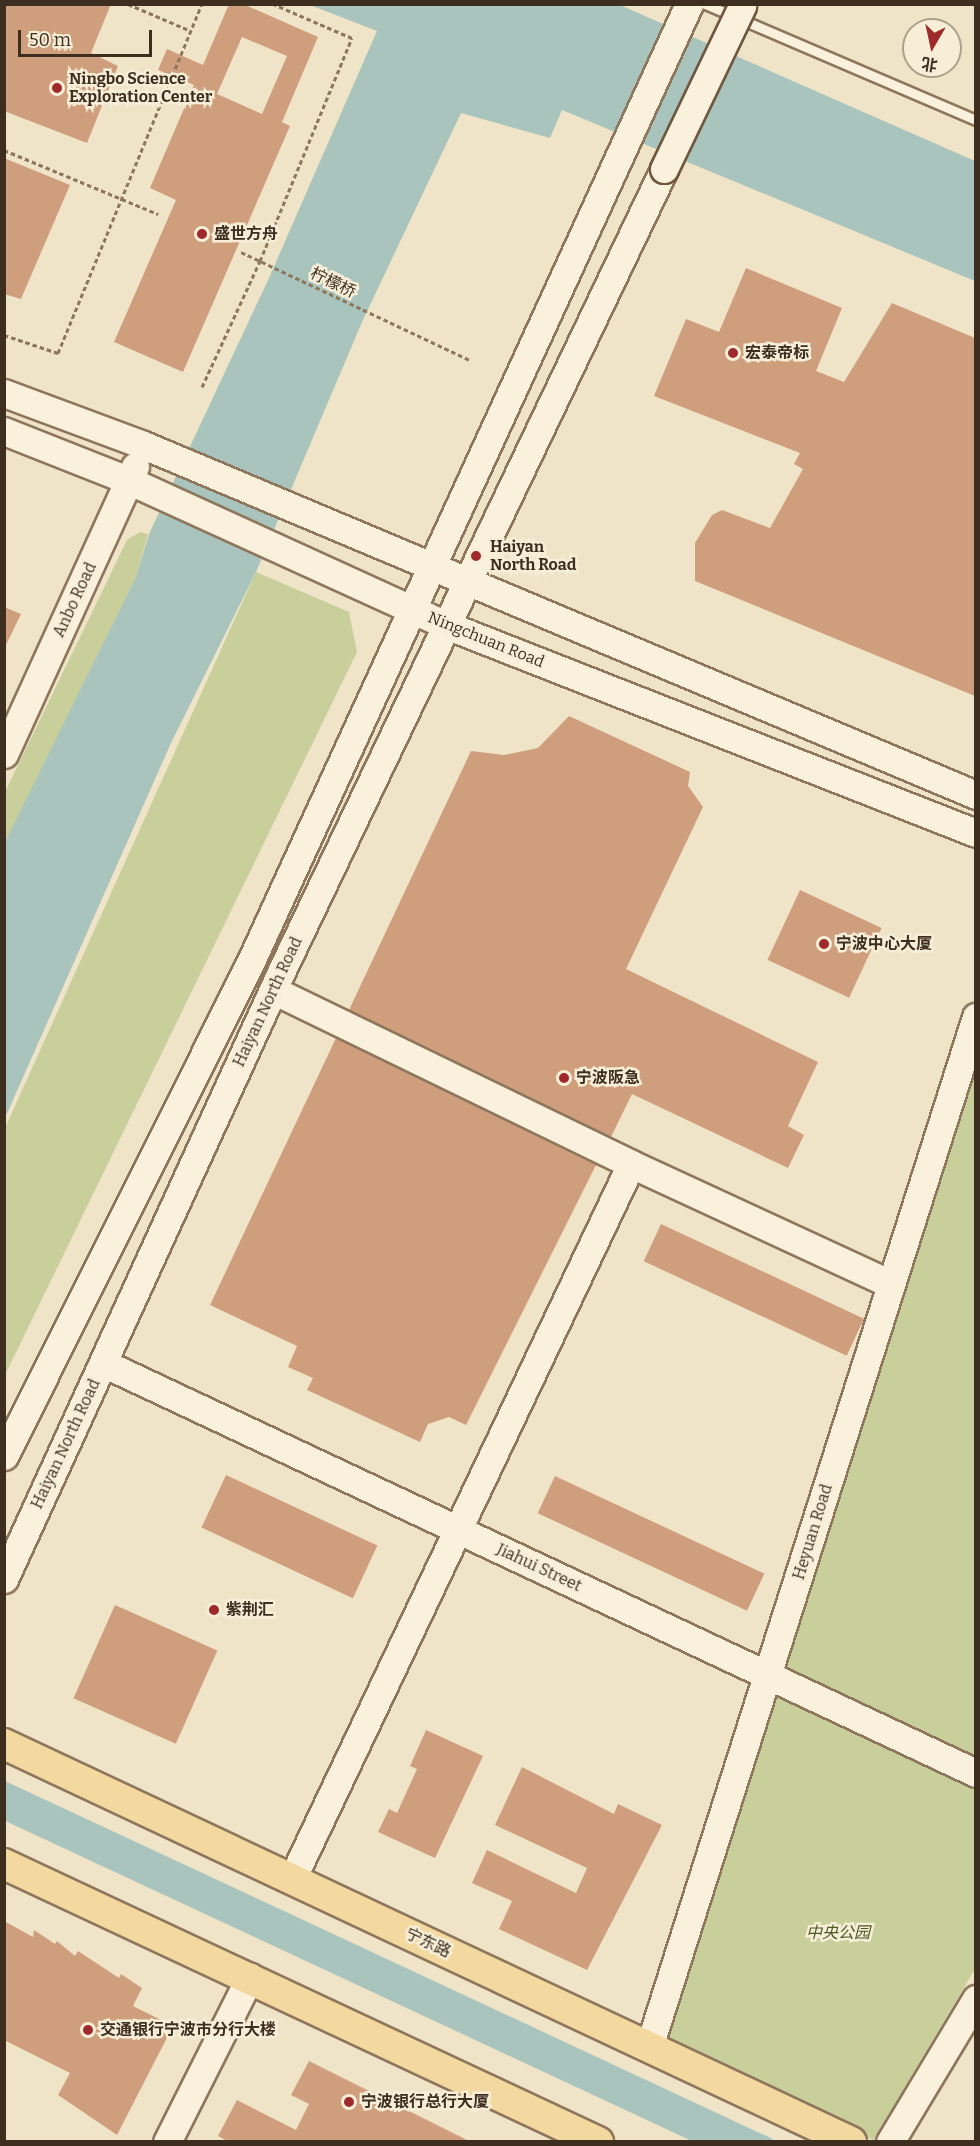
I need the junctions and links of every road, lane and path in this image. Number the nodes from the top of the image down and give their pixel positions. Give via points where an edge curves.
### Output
1 (128, 4) edge
2 (202, 4) edge
3 (273, 4) edge
4 (689, 4) edge
5 (705, 4) edge
6 (742, 5) edge
7 (191, 31) junction
8 (975, 120) edge
9 (4, 150) edge
10 (122, 198) junction
11 (158, 214) dead end
12 (241, 252) dead end
13 (260, 261) junction
14 (4, 334) edge
15 (472, 361) dead end
16 (202, 387) dead end
17 (4, 393) edge
18 (4, 431) edge
19 (141, 444) junction
20 (130, 482) junction
21 (428, 567) junction
22 (466, 583) junction
23 (410, 609) junction
24 (446, 625) junction
25 (4, 754) edge
26 (975, 795) edge
27 (975, 833) edge
28 (273, 990) junction
29 (975, 1017) edge
30 (631, 1164) junction
31 (891, 1284) junction
32 (103, 1363) junction
33 (4, 1456) edge
34 (457, 1530) junction
35 (4, 1579) edge
36 (768, 1676) junction
37 (4, 1744) edge
38 (975, 1773) edge
39 (4, 1864) edge
40 (292, 1879) junction
41 (250, 1977) junction
42 (975, 1999) edge
43 (649, 2047) junction
44 (586, 2139) edge
45 (167, 2142) edge
46 (851, 2142) edge
47 (890, 2142) edge

1 - 7 path
2 - 7 path
3 - 13 path via 352,38
4 - 21 main road, Haiyan North Road
5 - 8 lane
6 - 22 main road, Haiyan North Road, bridge
7 - 10 path
9 - 10 path
10 - 11 path
10 - 14 path via 58,353
12 - 13 path, 柠檬桥
13 - 15 path, 柠檬桥
13 - 16 path
17 - 19 main road
18 - 20 main road, Ningchuan Road
19 - 20 main road, Anbo Road
19 - 21 main road
20 - 23 main road, Ningchuan Road
20 - 25 main road, Anbo Road
21 - 22 main road
21 - 23 main road, Haiyan North Road
22 - 24 main road, Haiyan North Road
22 - 26 main road
23 - 24 main road, Ningchuan Road
23 - 33 main road, Haiyan North Road via 252,959
24 - 27 main road, Ningchuan Road
24 - 28 main road, Haiyan North Road
28 - 30 main road
28 - 32 main road, Haiyan North Road
29 - 31 main road, Heyuan Road
30 - 31 main road
30 - 34 main road
31 - 36 main road, Heyuan Road
32 - 34 main road, Jiahui Street
32 - 35 main road, Haiyan North Road
34 - 36 main road, Jiahui Street
34 - 40 main road
36 - 38 main road, Jiahui Street
36 - 43 main road, Heyuan Road
37 - 40 main road, 宁东路
39 - 41 main road
40 - 43 main road, 宁东路
41 - 44 main road
41 - 45 main road
42 - 47 main road
43 - 46 main road, 宁东路

